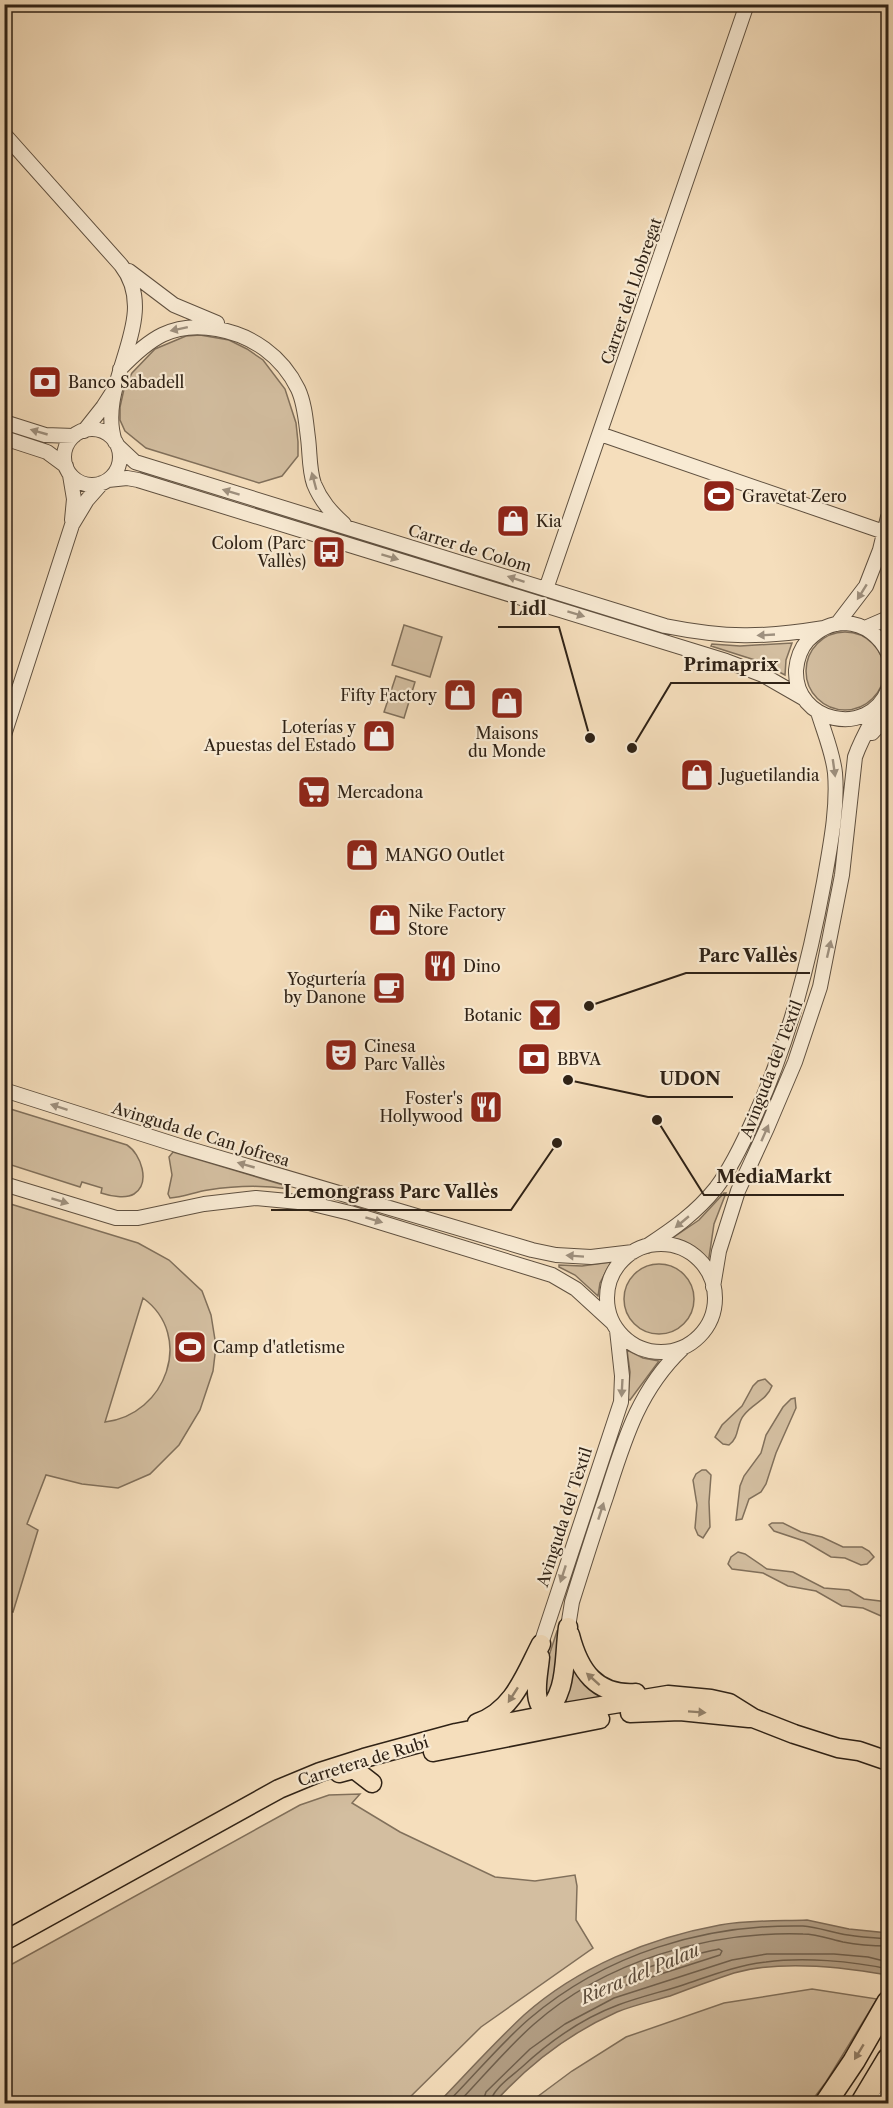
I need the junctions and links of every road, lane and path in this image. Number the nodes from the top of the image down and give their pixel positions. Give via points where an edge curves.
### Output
1 (747, 4) edge
2 (4, 134) edge
3 (121, 265) junction
4 (232, 331) junction
5 (120, 369) junction
6 (114, 389) junction
7 (4, 422) edge
8 (79, 434) junction
9 (600, 434) junction
10 (4, 438) edge
11 (116, 444) junction
12 (68, 470) junction
13 (105, 482) junction
14 (888, 517) edge
15 (72, 525) junction
16 (347, 528) junction
17 (884, 532) junction
18 (546, 589) junction
19 (888, 618) edge
20 (830, 626) junction
21 (865, 628) junction
22 (888, 653) edge
23 (885, 696) edge
24 (803, 698) junction
25 (818, 712) junction
26 (881, 716) edge
27 (857, 718) junction
28 (4, 735) edge
29 (4, 1090) edge
30 (4, 1184) edge
31 (647, 1246) junction
32 (633, 1252) junction
33 (713, 1287) junction
34 (615, 1326) junction
35 (684, 1347) junction
36 (568, 1627) junction
37 (542, 1644) junction
38 (668, 1695) junction
39 (547, 1715) junction
40 (753, 1718) junction
41 (591, 1720) junction
42 (487, 1740) junction
43 (838, 1748) junction
44 (888, 1761) edge
45 (366, 1770) junction
46 (888, 1773) edge
47 (4, 1941) edge
48 (4, 1954) edge
49 (888, 2002) edge
50 (888, 2059) edge
51 (888, 2094) edge
52 (825, 2103) edge
53 (861, 2103) edge
54 (880, 2103) edge

1 - 9 street, Carrer del Llobregat
2 - 3 street
3 - 4 street via 174,305
3 - 5 street via 132,282 136,309
4 -> 5 street via 194,327 169,331 147,343
16 -> 4 street via 327,509 313,481 304,414 294,382 266,348
5 - 6 street
6 - 8 street
6 - 11 street via 111,418
8 -> 7 street via 45,435
8 - 11 street via 96,430
8 - 12 street via 70,441 65,453
9 - 17 street
9 - 18 street, Carrer del Llobregat
10 - 12 street via 47,452
11 - 13 street via 120,462
16 -> 11 street, Carrer de Colom via 135,462
12 - 13 street via 88,485
12 - 15 street via 74,499
13 - 15 street via 87,500
13 -> 24 street, Carrer de Colom via 138,480 610,624 752,670
14 - 17 street
15 - 28 street
18 -> 16 street, Carrer de Colom
17 -> 20 street via 866,586
20 -> 18 street, Carrer de Colom via 772,635 703,633 665,626
19 - 21 street
20 - 21 street, Carrer de Colom via 851,624
20 - 24 street via 806,643 796,664
21 - 22 street via 880,639
23 - 26 street, Avinguda del Tèxtil
23 - 27 street via 866,715
24 - 25 street, Carrer de Colom
25 - 27 street via 830,718
25 -> 31 street, Avinguda del Tèxtil via 834,767 835,802 814,938 795,1011 764,1095 730,1166 680,1225
26 - 27 street
33 -> 26 street, Avinguda del Tèxtil via 729,1215 795,1062 820,987 842,875 853,768 857,751
32 -> 29 street, Avinguda de Can Jofresa via 591,1257 532,1250
30 -> 34 street via 116,1218 138,1218 256,1198 322,1205 552,1275 576,1289
31 - 32 street
31 - 33 street via 664,1244 696,1257
32 - 34 street via 612,1276 607,1291 607,1307
33 - 35 street via 713,1310 706,1327
34 - 35 street via 630,1343 647,1351 666,1352
34 -> 37 street, Avinguda del Tèxtil via 622,1376 621,1402
36 -> 35 street, Avinguda del Tèxtil via 572,1602 627,1432 651,1387
38 -> 36 main road via 621,1693 598,1685 580,1665
36 - 39 main road via 563,1686
37 - 39 main road via 536,1677 539,1701
37 -> 45 main road via 514,1695 492,1718 395,1742
38 - 39 main road, Carretera de Rubí
38 - 40 main road, Carretera de Rubí via 729,1703
39 - 41 main road
39 - 42 main road via 535,1725
39 - 45 main road, Carretera de Rubí via 401,1748
41 -> 40 main road, Carretera de Rubí via 656,1711
40 - 43 main road, Carretera de Rubí
41 - 42 main road, Carretera de Rubí
42 - 45 main road, Carretera de Rubí
43 - 44 main road, Carretera de Rubí
43 - 46 main road, Carretera de Rubí via 855,1760
45 - 47 main road, Carretera de Rubí via 320,1772 279,1789
45 - 48 main road, Carretera de Rubí via 291,1797
49 -> 52 highway
50 - 53 highway
51 - 54 street

